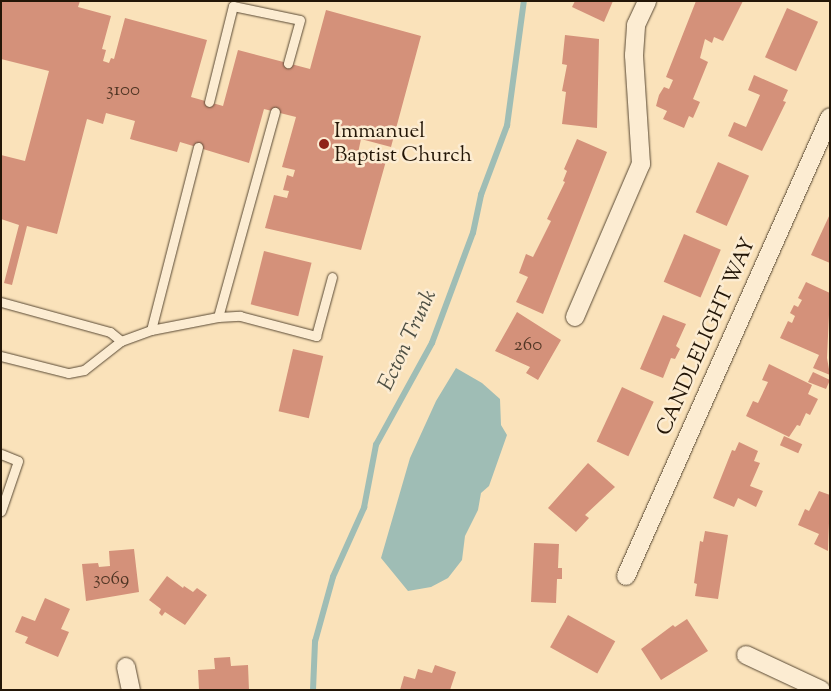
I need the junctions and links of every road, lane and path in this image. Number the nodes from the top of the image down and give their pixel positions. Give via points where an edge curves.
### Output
1 (225, 1) edge
2 (646, 1) edge
3 (233, 4) edge
4 (288, 63) dead end
5 (209, 102) dead end
6 (276, 112) dead end
7 (830, 117) edge
8 (198, 147) dead end
9 (332, 277) dead end
10 (1, 302) edge
11 (218, 317) junction
12 (575, 318) dead end
13 (151, 330) junction
14 (121, 340) junction
15 (1, 356) edge
16 (1, 454) edge
17 (1, 511) edge
18 (626, 576) dead end
19 (746, 655) dead end
20 (126, 667) dead end
21 (131, 690) edge
22 (821, 690) edge

1 - 3 lane
2 - 12 street via 636,25 634,55 641,164
3 - 4 lane via 300,20
3 - 5 lane
6 - 11 lane
7 - 18 street, CANDLELIGHT WAY
8 - 13 lane
9 - 11 lane via 316,336 240,316
10 - 14 lane via 110,332
11 - 13 lane
13 - 14 lane
14 - 15 lane via 84,370 68,373
16 - 17 lane via 18,461
19 - 22 street
20 - 21 street

